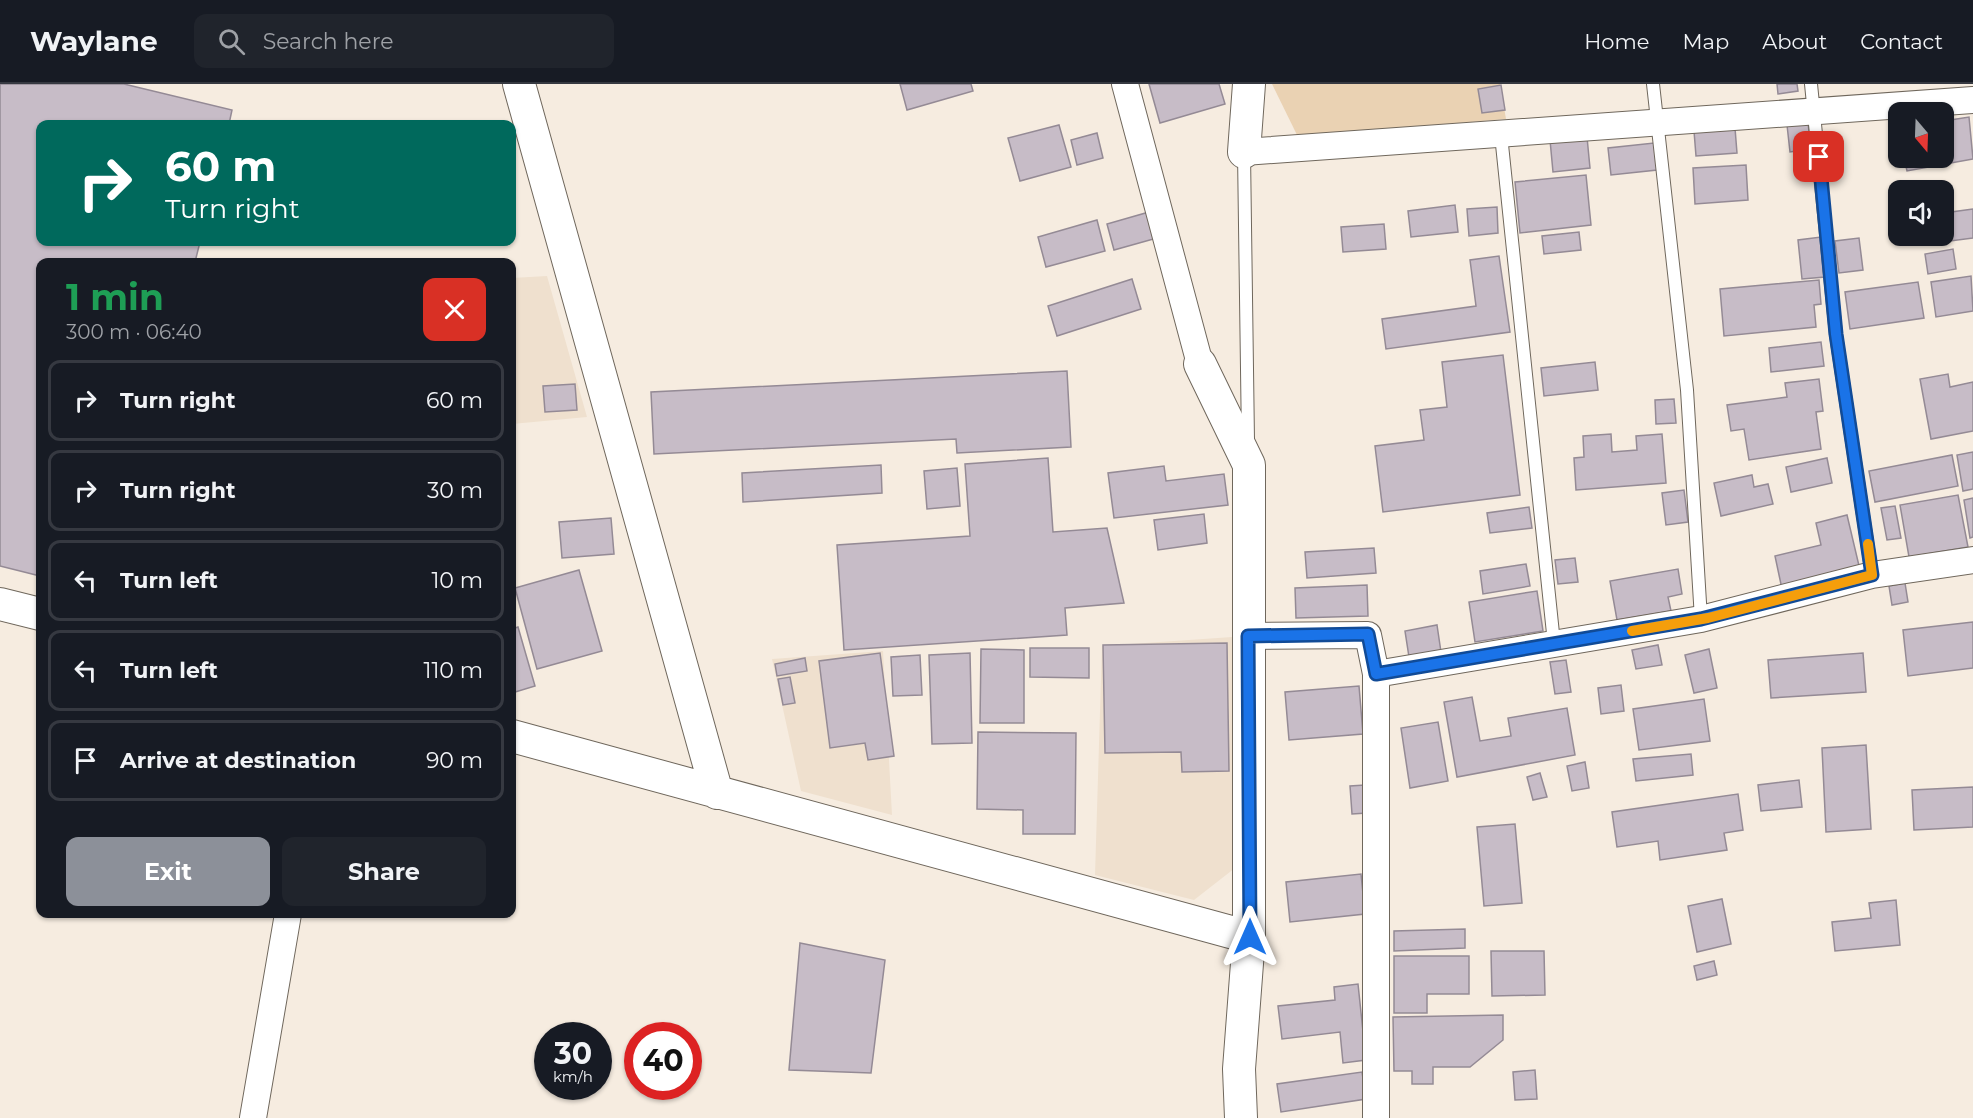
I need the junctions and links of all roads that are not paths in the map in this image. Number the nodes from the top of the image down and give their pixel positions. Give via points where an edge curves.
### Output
1 (519, 84) edge
2 (1125, 84) edge
3 (1249, 84) edge
4 (1653, 84) edge
5 (1811, 84) edge
6 (1973, 100) edge
7 (1814, 112) junction
8 (1659, 124) junction
9 (1501, 135) junction
10 (1244, 152) junction
11 (1200, 364) joint
12 (1249, 465) junction
13 (1973, 560) edge
14 (1872, 575) junction
15 (0, 604) edge
16 (36, 613) edge
17 (1701, 619) junction
18 (1248, 636) junction
19 (1554, 644) junction
20 (1376, 674) junction
21 (516, 737) edge
22 (717, 793) junction
23 (287, 918) edge
24 (1250, 937) junction
25 (253, 1118) edge
26 (1241, 1118) edge
27 (1376, 1118) edge

1 - 22 street
2 - 11 street
3 - 10 street
4 - 8 lane
5 - 7 lane
6 - 7 street
7 - 8 street
7 - 14 lane via 1836,334
8 - 9 street
8 - 17 lane via 1687,390
9 - 10 street
9 - 19 lane
10 - 12 lane
11 - 12 street
12 - 18 street
13 - 14 street
14 - 17 street
15 - 16 street
17 - 19 street
18 - 20 street via 1368,634
18 - 24 street
19 - 20 street
20 - 27 street
21 - 22 street
22 - 24 street
23 - 25 street
24 - 26 street via 1239,1069

